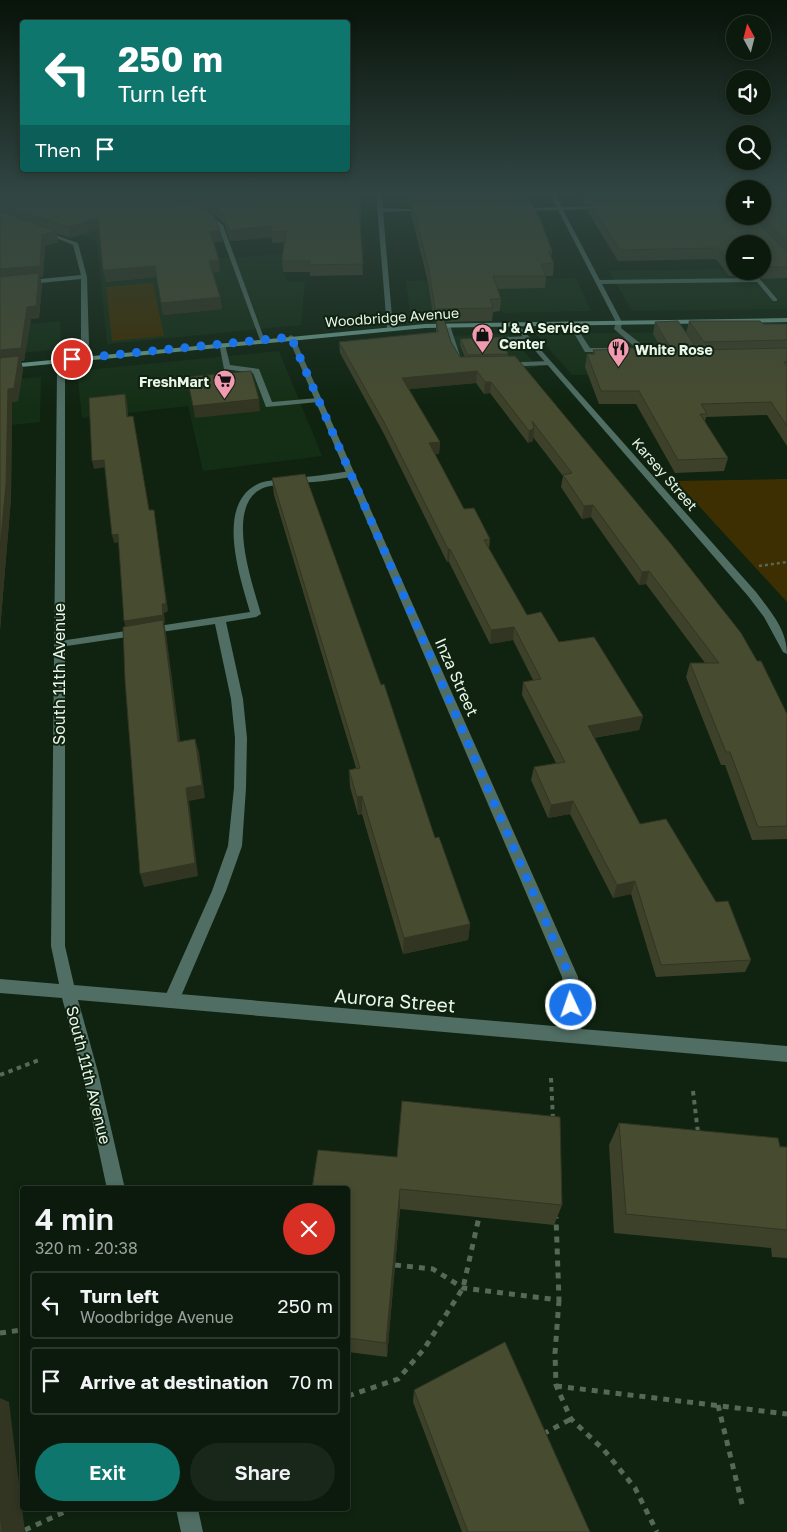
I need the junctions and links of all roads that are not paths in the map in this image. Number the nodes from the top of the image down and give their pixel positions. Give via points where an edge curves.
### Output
1 (81, 264) edge
2 (235, 264) edge
3 (385, 264) edge
4 (589, 264) edge
5 (84, 278) junction
6 (598, 282) junction
7 (0, 285) edge
8 (775, 300) dead end
9 (774, 320) junction
10 (787, 320) edge
11 (619, 322) junction
12 (674, 322) junction
13 (514, 323) junction
14 (571, 323) junction
15 (447, 325) junction
16 (390, 328) junction
17 (782, 330) edge
18 (679, 331) edge
19 (291, 337) junction
20 (527, 338) junction
21 (263, 340) junction
22 (480, 340) edge
23 (452, 341) junction
24 (462, 341) edge
25 (221, 344) junction
26 (643, 350) junction
27 (651, 355) edge
28 (72, 359) junction
29 (548, 363) junction
30 (495, 365) edge
31 (471, 366) edge
32 (0, 367) edge
33 (318, 400) junction
34 (351, 474) junction
35 (220, 620) junction
36 (60, 644) junction
37 (787, 650) edge
38 (0, 986) edge
39 (68, 992) junction
40 (171, 1002) junction
41 (573, 1035) junction
42 (787, 1054) edge
43 (115, 1186) edge
44 (187, 1511) edge
45 (192, 1532) edge

1 - 5 street, South 11th Avenue
2 - 21 street
3 - 16 street
4 - 6 street
5 - 7 street
5 - 28 street, South 11th Avenue via 85,345
6 - 8 street via 759,280
6 - 11 street
9 - 10 main road, Woodbridge Avenue
9 - 12 main road, Woodbridge Avenue
9 - 17 street
11 - 12 main road, Woodbridge Avenue
11 - 14 main road, Woodbridge Avenue
11 - 26 street via 617,329
12 - 18 street
13 - 14 main road, Woodbridge Avenue
13 - 15 main road, Woodbridge Avenue
13 - 20 street, Karsey Street
14 - 26 street via 588,350
15 - 16 main road, Woodbridge Avenue
15 - 23 street
16 - 19 main road, Woodbridge Avenue
19 - 21 main road, Woodbridge Avenue
19 - 33 street, Inza Street
20 - 22 street
20 - 29 street, Karsey Street
21 - 25 main road, Woodbridge Avenue
23 - 24 street
23 - 31 street via 460,362
25 - 28 main road, Woodbridge Avenue
25 - 33 street via 226,367 256,371 269,405
26 - 27 street
28 - 32 main road, Woodbridge Avenue
28 - 36 street, South 11th Avenue via 61,371
29 - 30 street
29 - 37 street, Karsey Street via 752,594 769,616
33 - 34 street, Inza Street
34 - 35 street via 253,489 239,518 238,542 256,614
34 - 41 street, Inza Street via 570,977
35 - 36 street
35 - 40 street via 241,738 235,846
36 - 39 street, South 11th Avenue via 58,946
38 - 39 street, Aurora Street
39 - 40 street, Aurora Street
39 - 43 street, South 11th Avenue
40 - 41 street, Aurora Street
41 - 42 street, Aurora Street
44 - 45 street

